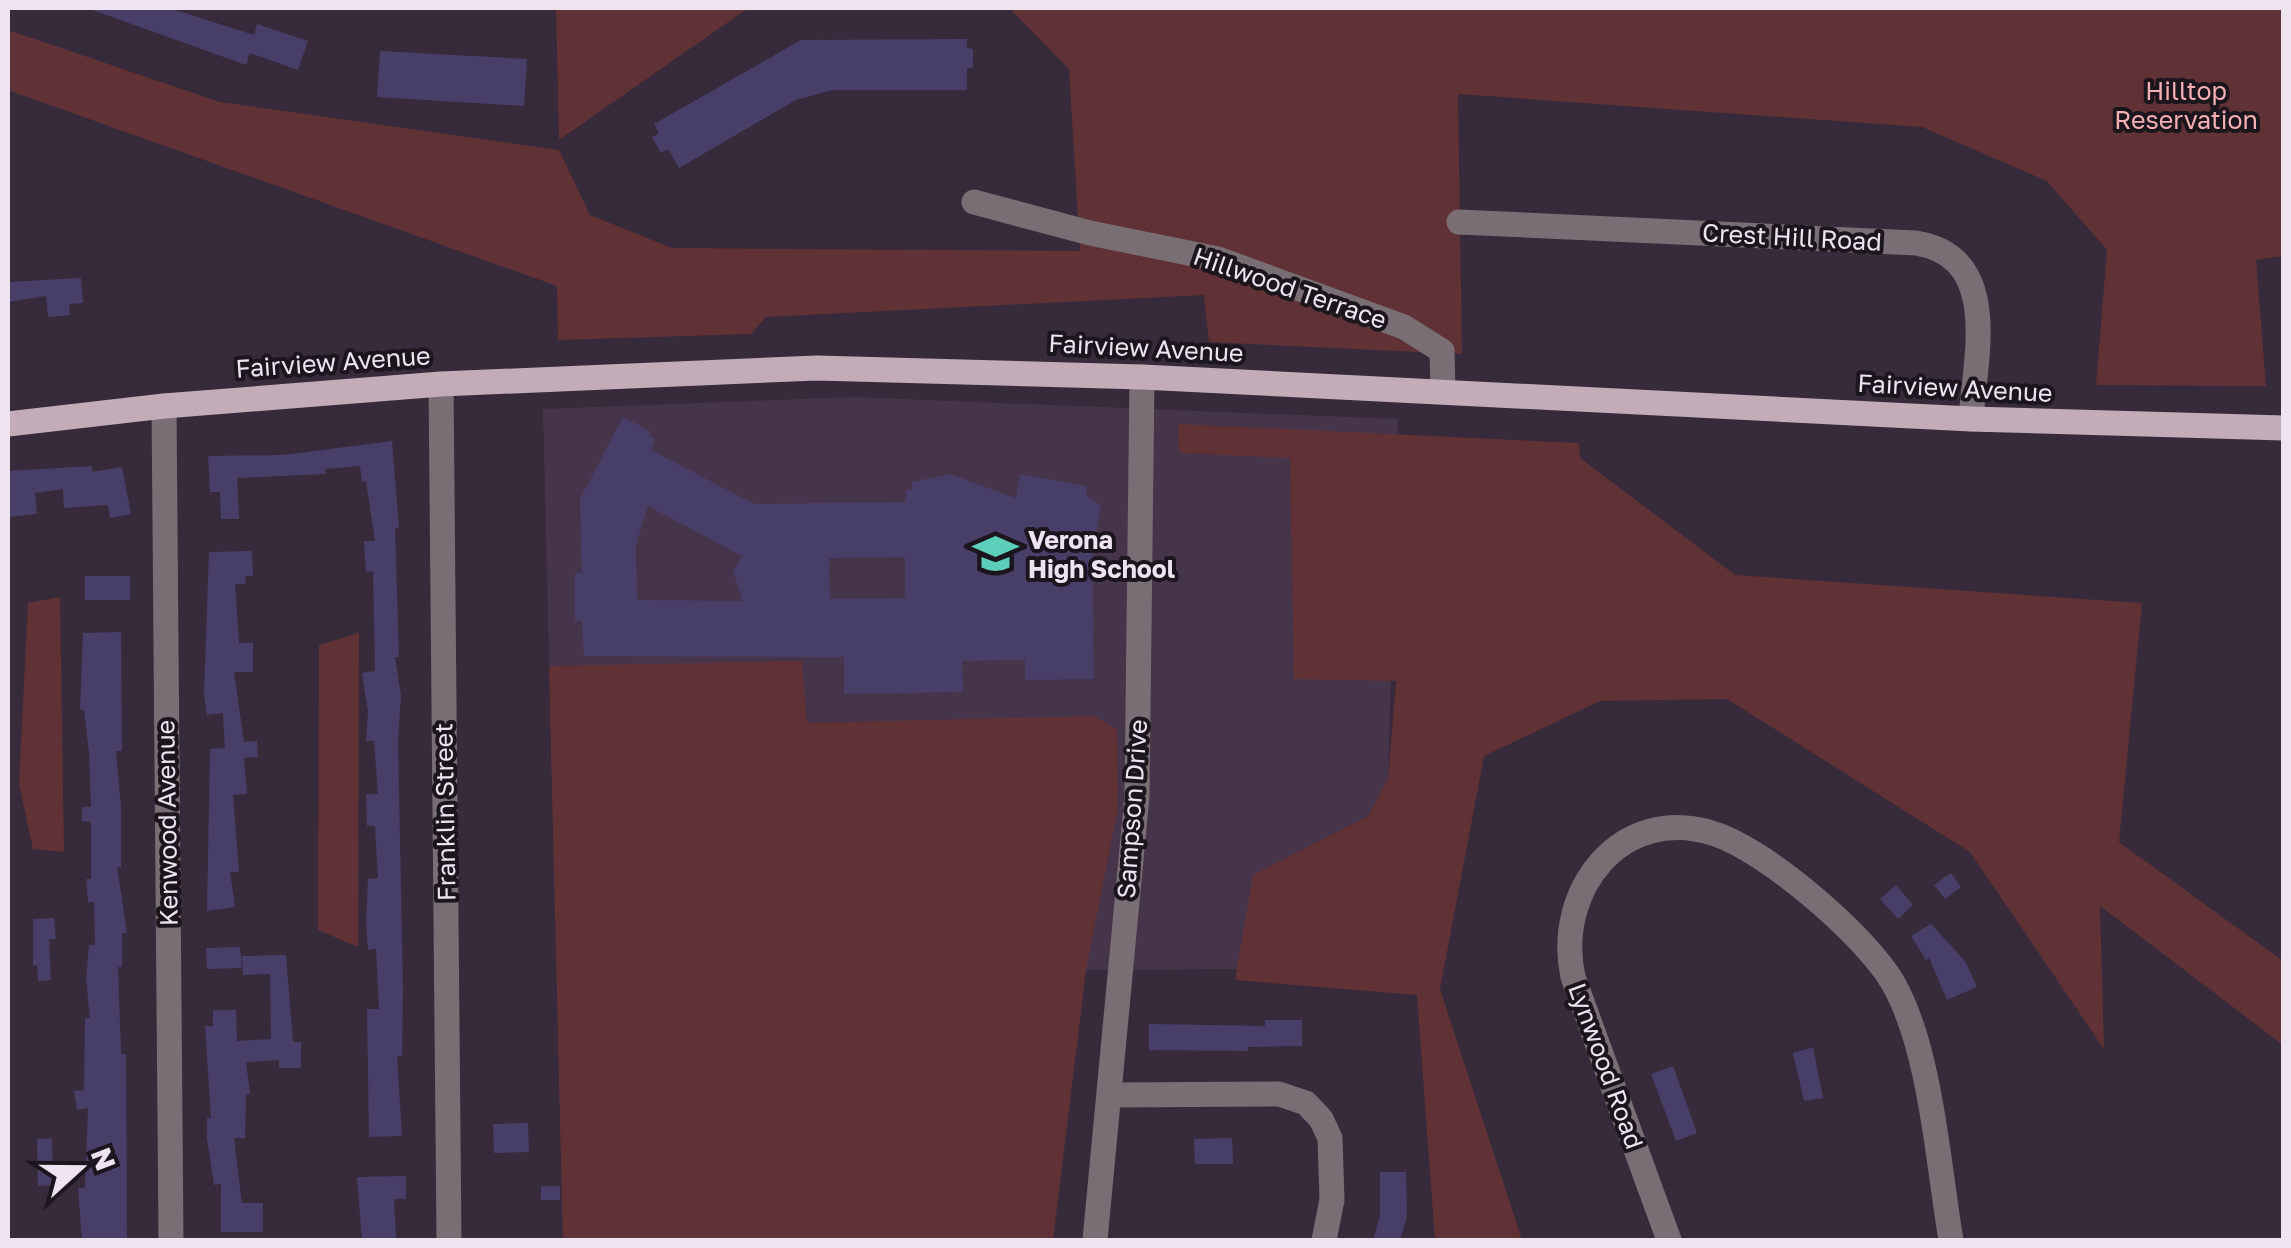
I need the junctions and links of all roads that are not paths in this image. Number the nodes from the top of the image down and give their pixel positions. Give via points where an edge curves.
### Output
1 (974, 202) dead end
2 (1459, 222) dead end
3 (1142, 377) junction
4 (440, 384) junction
5 (1443, 392) junction
6 (164, 406) junction
7 (1971, 419) junction
8 (8, 424) edge
9 (2284, 428) edge
10 (1111, 1095) junction
11 (171, 1240) edge
12 (450, 1240) edge
13 (1094, 1240) edge
14 (1324, 1240) edge
15 (1669, 1240) edge
16 (1951, 1240) edge

1 - 5 street, Hillwood Terrace via 1218,259 1404,326 1442,351
2 - 7 street, Crest Hill Road via 1937,248 1964,269 1978,300
3 - 4 main road, Fairview Avenue via 818,368
3 - 5 main road, Fairview Avenue
3 - 10 street, Sampson Drive via 1138,796
4 - 6 main road, Fairview Avenue
4 - 12 street, Franklin Street
5 - 7 main road, Fairview Avenue
6 - 8 main road, Fairview Avenue
6 - 11 street, Kenwood Avenue
7 - 9 main road, Fairview Avenue
10 - 13 street, Sampson Drive
10 - 14 street via 1279,1094 1306,1103 1330,1138 1332,1200
15 - 16 street, Lynwood Road via 1573,978 1568,944 1576,898 1600,860 1633,838 1676,828 1711,832 1742,848 1845,924 1880,962 1918,1049

